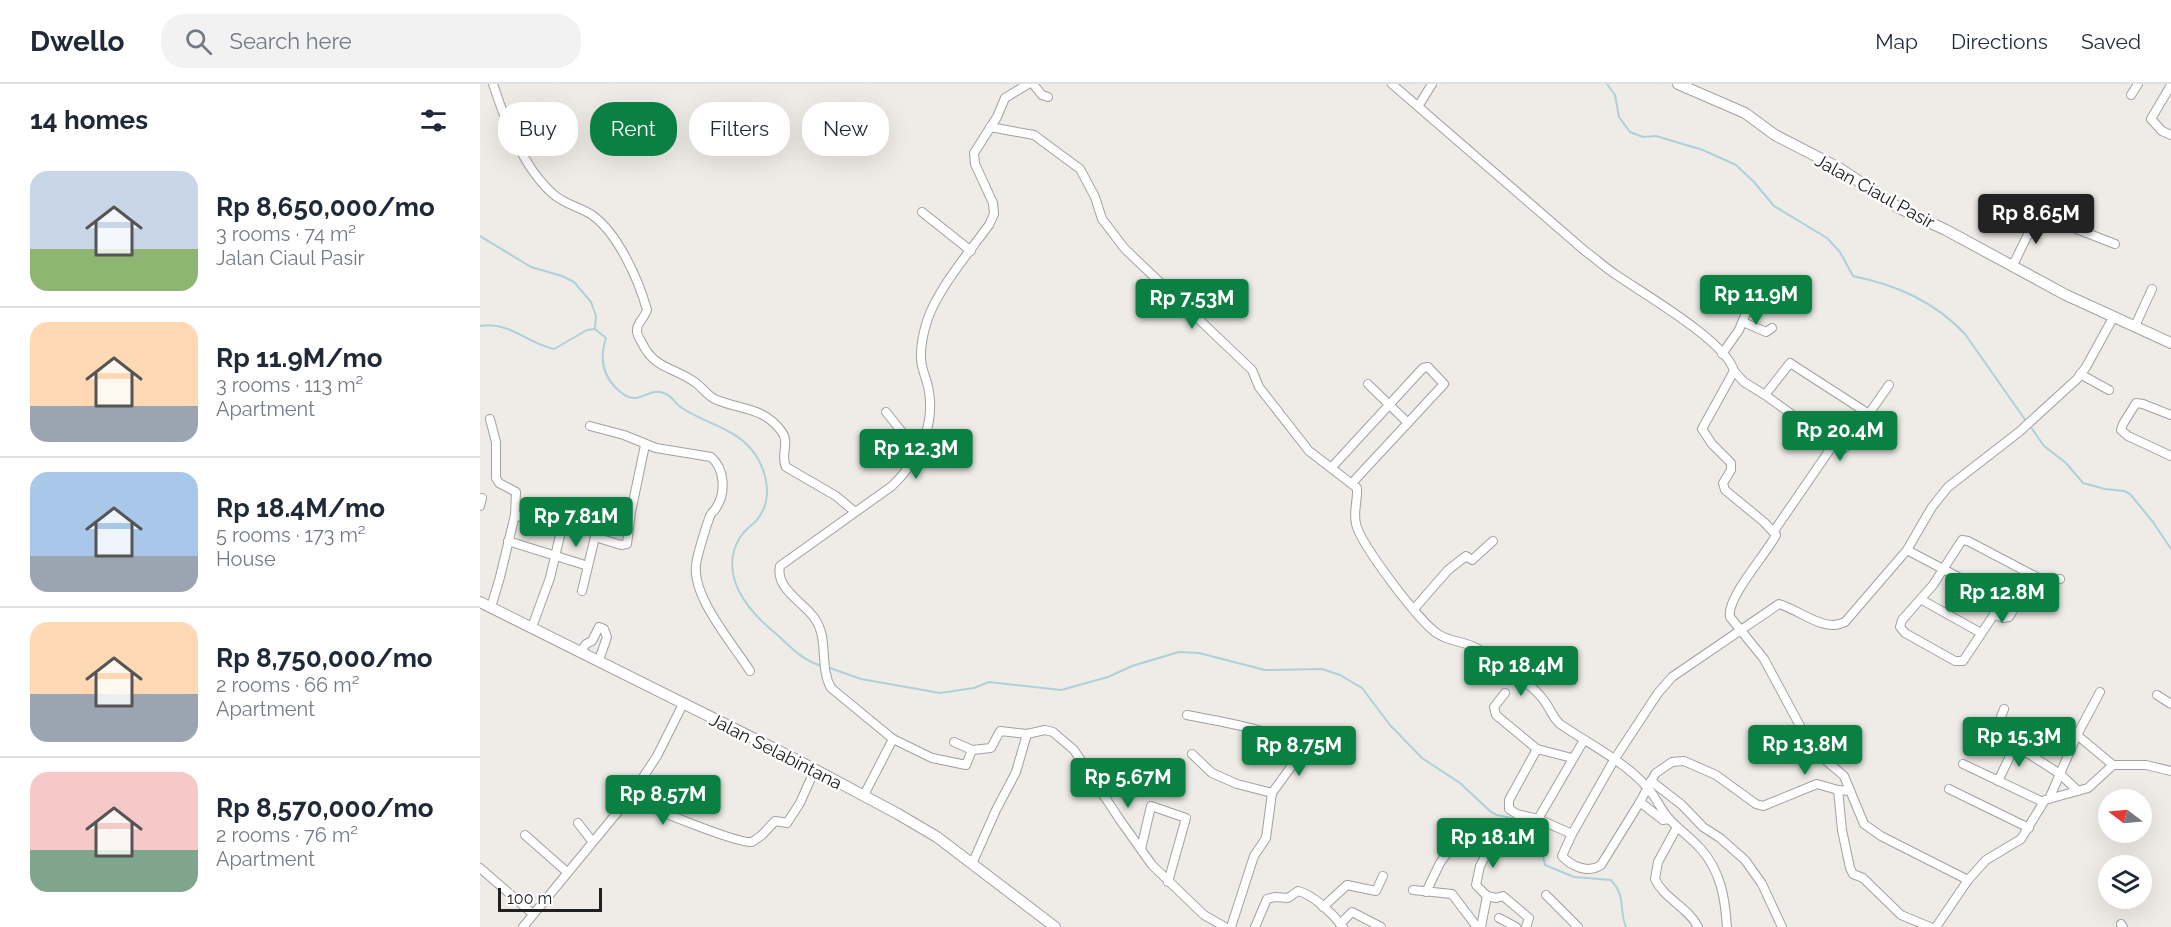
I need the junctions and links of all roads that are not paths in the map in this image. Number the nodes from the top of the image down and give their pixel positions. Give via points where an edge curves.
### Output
1 (493, 84) edge
2 (1028, 84) edge
3 (1033, 84) edge
4 (1392, 84) edge
5 (1432, 84) edge
6 (1678, 84) edge
7 (2138, 84) edge
8 (2171, 85) edge
9 (2131, 95) dead end
10 (1048, 97) dead end
11 (1419, 105) junction
12 (990, 127) junction
13 (2171, 135) edge
14 (922, 212) dead end
15 (2115, 244) dead end
16 (971, 251) junction
17 (2013, 265) junction
18 (1764, 282) dead end
19 (2152, 290) dead end
20 (2114, 316) junction
21 (1743, 322) junction
22 (2135, 326) junction
23 (1772, 328) dead end
24 (2171, 343) edge
25 (1722, 354) junction
26 (1734, 371) junction
27 (2080, 374) junction
28 (1368, 384) dead end
29 (1889, 385) dead end
30 (2109, 390) dead end
31 (1765, 395) junction
32 (1390, 406) junction
33 (886, 412) dead end
34 (1869, 414) junction
35 (2171, 415) edge
36 (490, 419) dead end
37 (1408, 423) junction
38 (590, 426) dead end
39 (645, 445) junction
40 (1834, 445) junction
41 (921, 446) junction
42 (2171, 456) edge
43 (1332, 467) junction
44 (1352, 483) junction
45 (854, 511) junction
46 (515, 515) junction
47 (1774, 531) junction
48 (508, 541) junction
49 (1493, 541) dead end
50 (1907, 550) junction
51 (556, 556) junction
52 (588, 566) junction
53 (1944, 569) junction
54 (2034, 576) junction
55 (2060, 579) dead end
56 (582, 591) dead end
57 (1922, 600) junction
58 (2003, 601) junction
59 (480, 602) edge
60 (491, 607) junction
61 (2015, 607) junction
62 (1414, 609) junction
63 (1994, 614) junction
64 (532, 627) junction
65 (1741, 631) junction
66 (1981, 633) junction
67 (581, 651) junction
68 (599, 660) junction
69 (750, 671) dead end
70 (2100, 692) dead end
71 (1504, 693) dead end
72 (2157, 694) dead end
73 (683, 704) junction
74 (2171, 704) edge
75 (2004, 709) dead end
76 (1187, 715) dead end
77 (1027, 734) junction
78 (2078, 735) junction
79 (893, 739) junction
80 (1584, 741) junction
81 (954, 742) dead end
82 (2016, 744) junction
83 (1537, 749) junction
84 (972, 750) junction
85 (1192, 754) dead end
86 (1572, 758) junction
87 (1614, 760) junction
88 (1963, 764) dead end
89 (2113, 765) junction
90 (815, 770) junction
91 (2171, 771) edge
92 (2060, 774) junction
93 (1998, 781) junction
94 (1649, 784) junction
95 (1949, 789) dead end
96 (1838, 790) junction
97 (1850, 790) junction
98 (2078, 791) junction
99 (1272, 794) junction
100 (864, 795) junction
101 (630, 797) junction
102 (2046, 801) junction
103 (1640, 802) junction
104 (1538, 819) junction
105 (1669, 819) junction
106 (578, 823) dead end
107 (1677, 826) junction
108 (2029, 828) junction
109 (1572, 834) junction
110 (525, 835) dead end
111 (592, 841) junction
112 (1491, 845) dead end
113 (1451, 848) dead end
114 (1141, 849) junction
115 (972, 864) junction
116 (480, 868) edge
117 (567, 872) junction
118 (1383, 876) dead end
119 (1968, 880) junction
120 (1168, 882) junction
121 (1413, 890) dead end
122 (1426, 892) junction
123 (1546, 895) dead end
124 (1487, 896) junction
125 (1323, 907) junction
126 (533, 914) junction
127 (1499, 918) dead end
128 (1342, 925) edge
129 (523, 927) edge
130 (1055, 927) edge
131 (1225, 927) edge
132 (1231, 927) edge
133 (1255, 927) edge
134 (1382, 927) edge
135 (1479, 927) edge
136 (1516, 927) edge
137 (1526, 927) edge
138 (1578, 927) edge
139 (1698, 927) edge
140 (1727, 927) edge
141 (1782, 927) edge
142 (1930, 927) edge
143 (1936, 927) edge

1 - 45 street via 536,175 553,195 599,221 632,269 647,310 637,333 650,356 695,382 718,401 761,413 782,431 786,467
2 - 12 street via 1005,98
3 - 10 street
4 - 11 street
5 - 11 street
6 - 17 street, Jalan Ciaul Pasir via 1745,113 1899,208
7 - 9 street
8 - 13 street via 2151,119
11 - 25 street via 1603,265 1664,306
12 - 16 street via 975,149 973,160 992,200 994,214
12 - 43 street via 1034,135 1080,169 1102,219 1125,249 1252,370 1259,387 1309,451
14 - 16 street
15 - 17 street via 2038,214
16 - 41 street via 927,320 921,360 930,411
17 - 20 street, Jalan Ciaul Pasir
18 - 21 street
19 - 22 street
20 - 22 street, Jalan Ciaul Pasir
20 - 27 street
21 - 23 street via 1766,332
21 - 25 street
22 - 24 street, Jalan Ciaul Pasir
25 - 26 street
26 - 31 street
26 - 47 street via 1702,429 1732,466 1724,481 1725,490
27 - 30 street
27 - 50 street via 2019,432 1948,487
28 - 32 street
29 - 34 street
31 - 34 street via 1790,363
31 - 40 street
32 - 37 street
32 - 37 street via 1425,366 1442,379 1443,385
32 - 43 street
33 - 41 street via 902,432
34 - 40 street via 1845,448
35 - 42 street via 2136,403 2121,430
36 - 46 street via 496,442 496,478 516,492
37 - 44 street
38 - 39 street
39 - 52 street via 627,544 595,537
39 - 69 street via 711,457 719,469 723,485 696,563 696,576 712,619
40 - 47 street
41 - 45 street via 892,486
43 - 44 street
44 - 62 street via 1358,488 1354,506 1356,525 1364,543
45 - 79 street via 783,563 779,576 819,625 831,688
46 - 48 street
46 - 51 street via 561,531
47 - 65 street via 1775,539 1729,611
48 - 51 street
48 - 60 street
49 - 62 street via 1472,561 1466,556 1455,565
50 - 53 street
50 - 65 street via 1850,618 1838,626 1826,626 1779,604
51 - 52 street
51 - 64 street
52 - 56 street
53 - 54 street via 1960,541 1965,540
53 - 57 street
53 - 58 street
54 - 55 street via 2046,582
54 - 61 street
57 - 66 street
57 - 66 street via 1900,623 1905,633 1961,662
58 - 61 street
58 - 63 street
59 - 60 street, Jalan Selabintana
60 - 64 street, Jalan Selabintana
61 - 63 street via 2007,618
62 - 80 street via 1434,632 1472,646 1520,678 1545,701 1553,718
63 - 66 street
64 - 67 street, Jalan Selabintana
65 - 87 street via 1672,677
65 - 97 street via 1764,659 1807,739 1844,776
67 - 68 street, Jalan Selabintana
67 - 68 street via 599,627 604,629 607,636
68 - 73 street, Jalan Selabintana
70 - 78 street
71 - 83 street via 1493,712
72 - 74 street
73 - 90 street, Jalan Selabintana
73 - 101 street via 657,756
75 - 82 street via 1995,732
76 - 99 street via 1270,734 1294,744 1298,749 1296,760
77 - 84 street via 1000,731 991,748
77 - 114 street via 1053,732 1074,750
77 - 115 street via 1016,772
78 - 89 street
78 - 92 street
79 - 84 street via 921,755 964,765
79 - 100 street
80 - 86 street
80 - 87 street
81 - 84 street
82 - 92 street
82 - 93 street
83 - 86 street
83 - 104 street via 1508,807 1510,812
85 - 99 street via 1212,773
86 - 104 street
87 - 94 street
87 - 109 street
88 - 93 street
89 - 91 street via 2146,765
89 - 98 street via 2088,788
90 - 100 street, Jalan Selabintana
90 - 101 street via 787,823 775,821 752,843 734,840
92 - 98 street
92 - 102 street
93 - 102 street
94 - 96 street via 1669,764 1684,761 1716,775 1762,806 1817,784
94 - 103 street
94 - 105 street
94 - 141 street via 1682,805 1745,860 1762,884
95 - 108 street
96 - 97 street
96 - 142 street via 1842,830 1853,874 1863,878 1901,915
97 - 119 street via 1860,818 1868,827
98 - 102 street
99 - 132 street via 1266,838 1254,856
100 - 115 street, Jalan Selabintana via 937,837
101 - 111 street
102 - 108 street
103 - 105 street via 1663,820
103 - 109 street via 1597,868 1585,869 1564,859 1563,852
104 - 109 street
105 - 107 street
106 - 111 street
107 - 139 street via 1658,862 1654,879
107 - 140 street via 1702,850 1721,882
108 - 119 street via 2021,839 1986,860
110 - 117 street
111 - 117 street
112 - 124 street via 1476,885
113 - 122 street
114 - 120 street
114 - 120 street via 1152,806 1186,818
115 - 130 street, Jalan Selabintana
116 - 126 street
117 - 126 street
118 - 125 street via 1376,891 1347,885
119 - 143 street
120 - 131 street via 1204,915
121 - 122 street
122 - 135 street via 1452,894
123 - 138 street
124 - 135 street
124 - 137 street via 1505,896 1529,918
125 - 128 street
125 - 133 street via 1301,891 1288,898 1270,897
126 - 129 street
127 - 136 street
128 - 134 street via 1352,912

